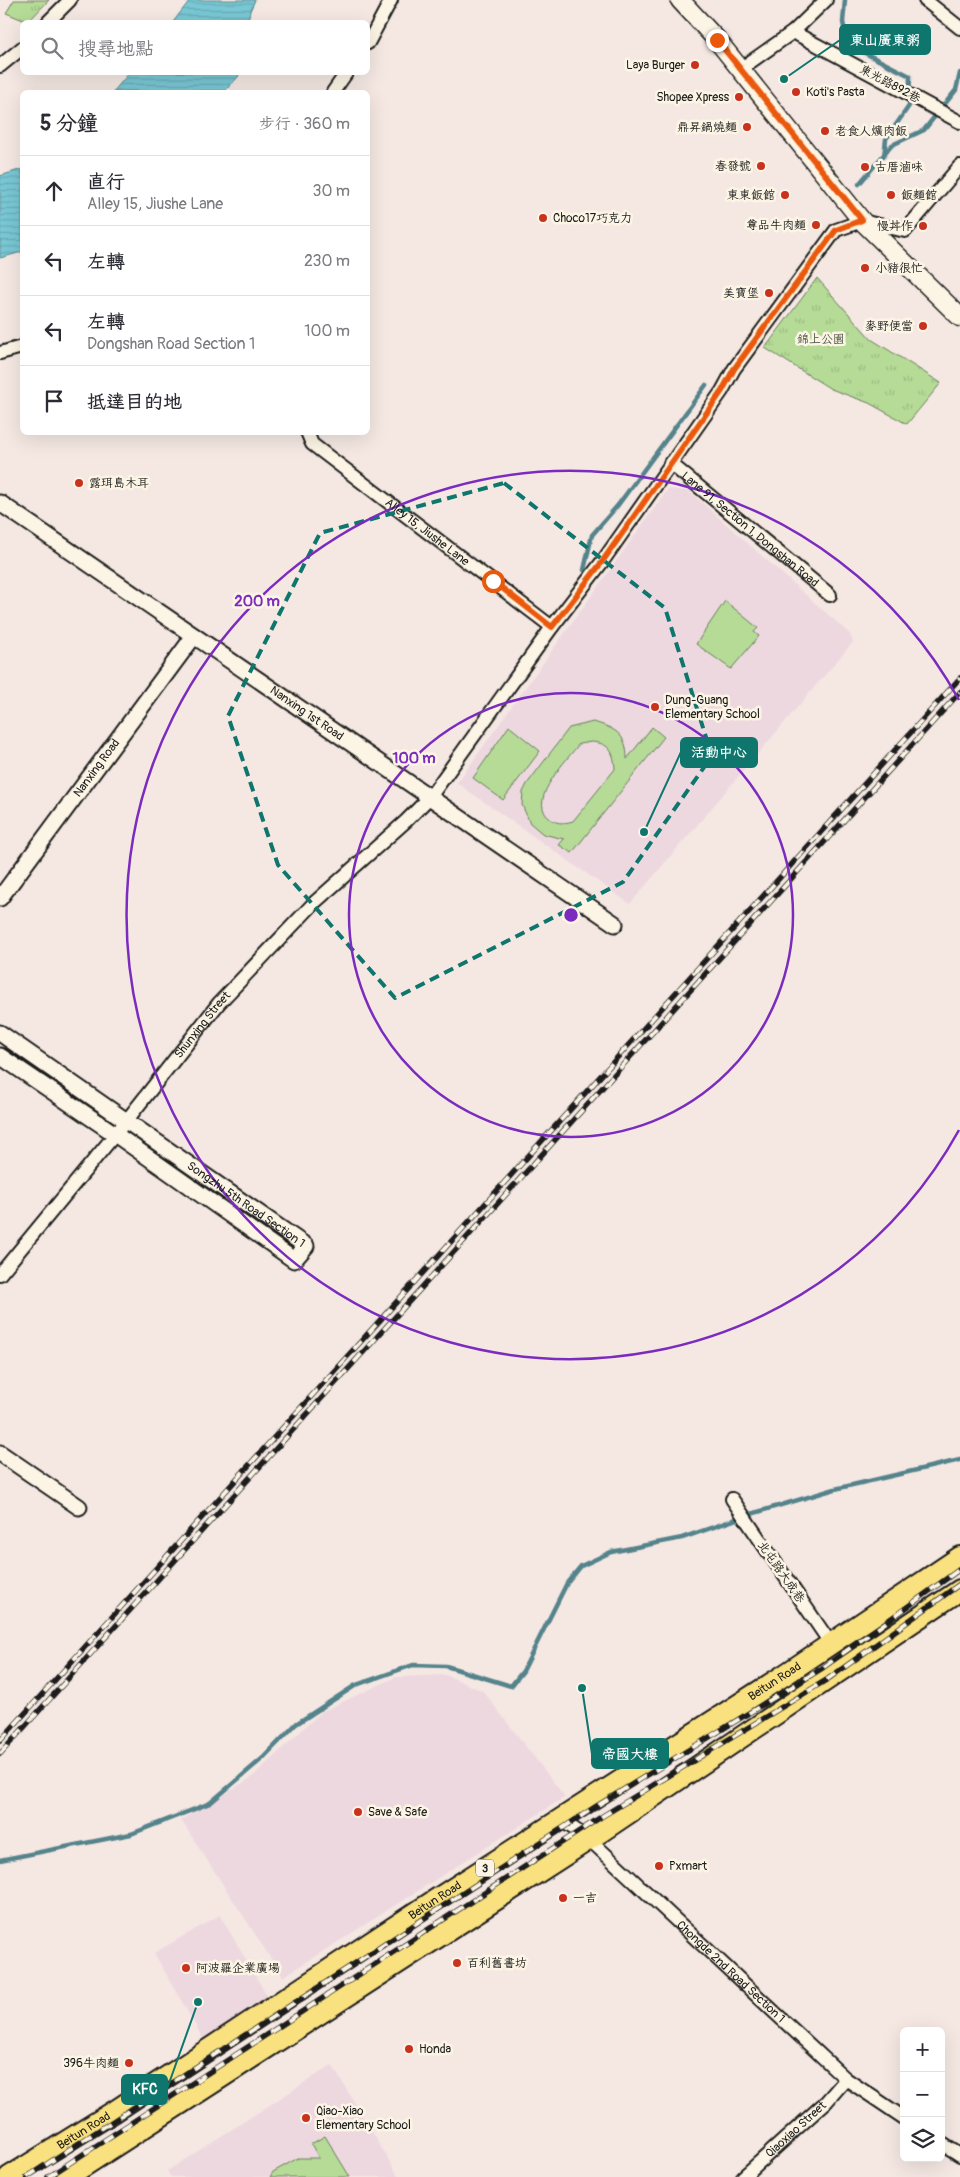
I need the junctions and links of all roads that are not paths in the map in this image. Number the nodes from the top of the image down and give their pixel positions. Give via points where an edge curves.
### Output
1 (70, 0) edge
2 (391, 0) edge
3 (680, 0) edge
4 (826, 0) edge
5 (925, 0) edge
6 (50, 20) edge
7 (960, 28) edge
8 (793, 32) junction
9 (370, 39) edge
10 (20, 50) edge
11 (0, 66) edge
12 (740, 70) junction
13 (345, 75) edge
14 (334, 90) edge
15 (960, 122) edge
16 (960, 166) edge
17 (862, 220) junction
18 (960, 317) edge
19 (20, 348) edge
20 (0, 353) edge
21 (309, 435) edge
22 (670, 463) junction
23 (0, 503) edge
24 (830, 595) dead end
25 (552, 627) junction
26 (194, 636) junction
27 (430, 797) junction
28 (0, 898) edge
29 (615, 924) dead end
30 (0, 1032) edge
31 (0, 1056) edge
32 (127, 1120) junction
33 (115, 1134) junction
34 (0, 1274) edge
35 (0, 1453) edge
36 (735, 1503) dead end
37 (79, 1507) dead end
38 (960, 1557) edge
39 (960, 1590) edge
40 (830, 1644) junction
41 (560, 1820) junction
42 (589, 1840) junction
43 (846, 2079) junction
44 (903, 2117) edge
45 (945, 2146) edge
46 (960, 2156) edge
47 (9, 2177) edge
48 (67, 2177) edge
49 (744, 2177) edge

1 - 6 street
2 - 9 street
3 - 12 main road
4 - 8 street
5 - 7 street
8 - 12 street
8 - 15 street, 東光路892巷
10 - 11 street
12 - 17 main road
13 - 14 street
16 - 17 street via 905,231
17 - 18 main road
17 - 22 street, Lane 91, Section 1, Dongshan Road via 836,230
19 - 20 street
21 - 25 street, Alley 15, Jiushe Lane via 312,444
22 - 24 street, Lane 91, Section 1, Dongshan Road
22 - 25 street, Lane 91, Section 1, Dongshan Road via 602,562
23 - 26 street, Nanxing 1st Road
25 - 27 street, Lane 91, Section 1, Dongshan Road
26 - 27 street, Nanxing 1st Road
26 - 28 street, Nanxing Road
27 - 29 street, Nanxing 1st Road
27 - 32 street, Shunxing Street via 314,903 267,951 219,1003
30 - 32 street, Songzhu 5th Road Section 1
31 - 33 street, Songzhu 5th Road Section 1
32 - 33 street, Shunxing Street
32 - 33 street, Songzhu 5th Road Section 1 via 306,1246 294,1260
33 - 34 street, Shunxing Street
35 - 37 street
36 - 40 street, 北屯路大成巷
38 - 40 main road, Beitun Road / 3
39 - 42 main road
40 - 41 main road, Beitun Road / 3
41 - 42 street, Chongde 2nd Road Section 1
41 - 47 main road, Beitun Road / 3
42 - 43 street, Chongde 2nd Road Section 1
42 - 48 main road
43 - 44 street, Chongde 2nd Road Section 1
43 - 49 street, Qiaoxiao Street via 826,2102
45 - 46 street

